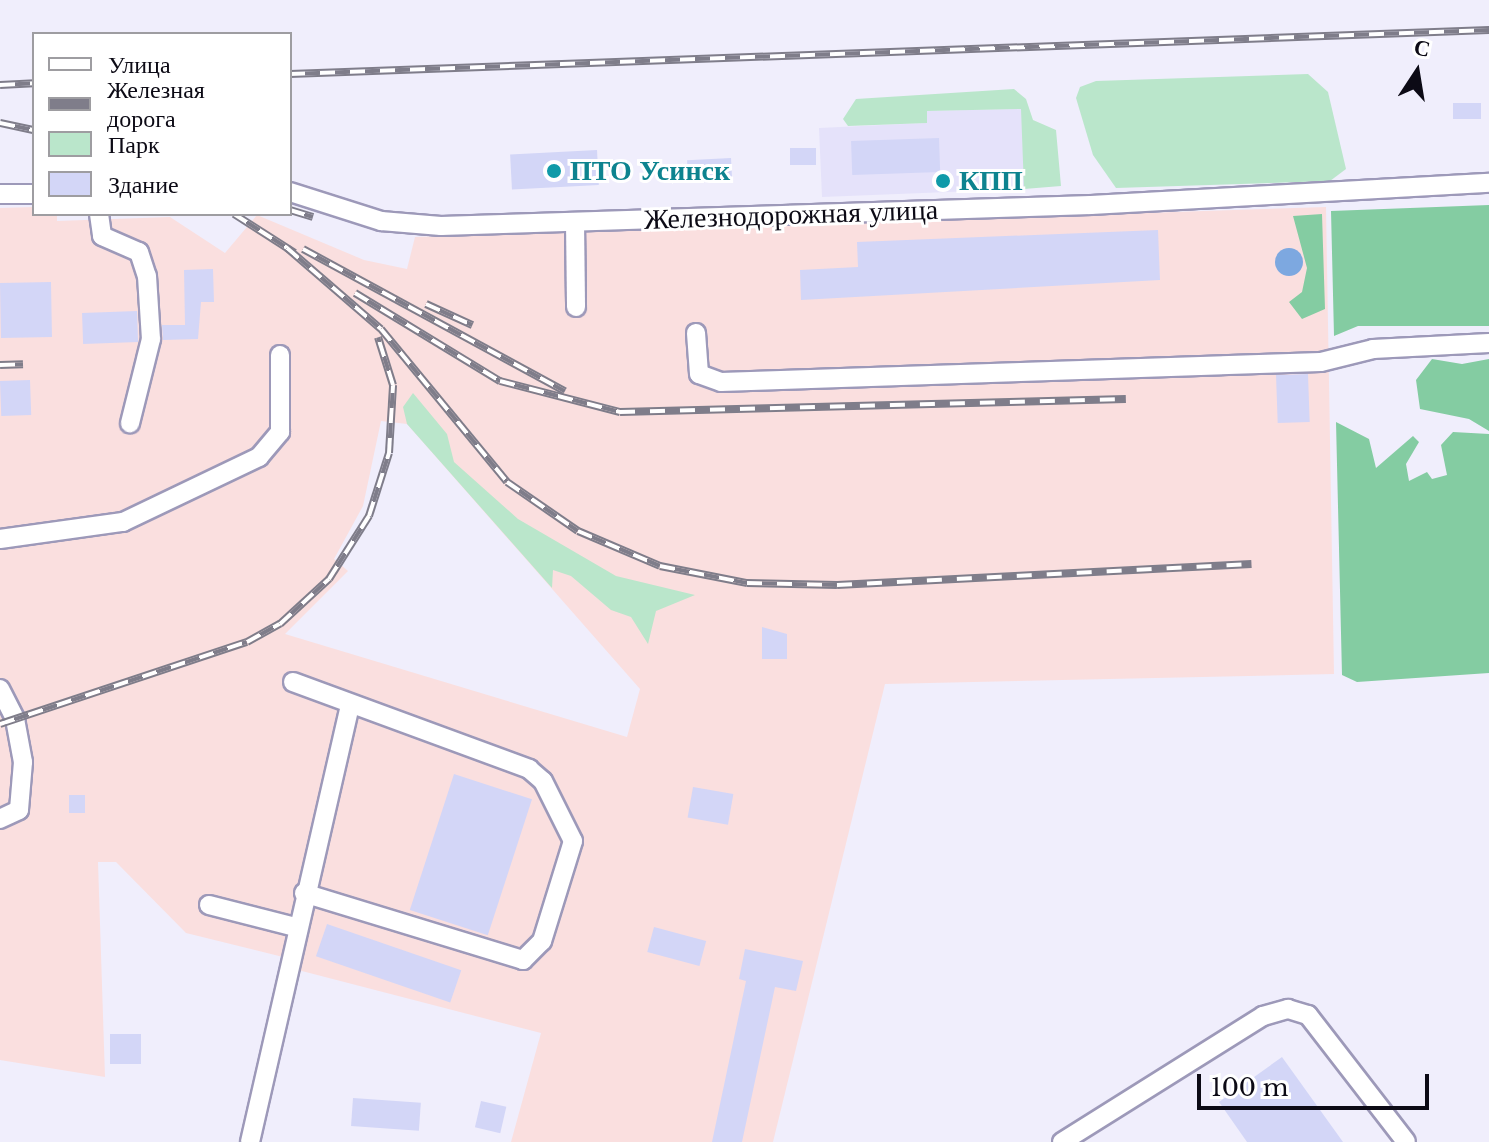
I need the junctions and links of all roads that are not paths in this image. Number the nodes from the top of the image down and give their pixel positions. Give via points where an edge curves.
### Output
1 (1489, 183) edge
2 (292, 193) edge
3 (0, 194) edge
4 (32, 194) edge
5 (99, 216) edge
6 (575, 222) junction
7 (576, 307) dead end
8 (696, 333) dead end
9 (1489, 343) edge
10 (280, 355) dead end
11 (130, 423) dead end
12 (0, 539) edge
13 (293, 682) dead end
14 (0, 689) edge
15 (350, 704) junction
16 (0, 819) edge
17 (304, 893) junction
18 (209, 905) dead end
19 (295, 927) junction
20 (250, 1142) edge
21 (1062, 1142) edge
22 (1406, 1142) edge

1 - 6 street, Железнодорожная улица
2 - 6 street, Железнодорожная улица via 404,225
3 - 4 street
5 - 11 street via 102,236 139,252 147,276 151,339
6 - 7 street
8 - 9 street via 699,374 721,382 1321,362 1373,349
10 - 12 street via 280,432 259,457 123,522
13 - 15 street
14 - 16 street via 15,719 23,762 19,810
15 - 17 street
15 - 17 street via 529,769 571,830 571,851 542,941 523,960
17 - 19 street
18 - 19 street
19 - 20 street
21 - 22 street via 1263,1016 1288,1009 1308,1015

